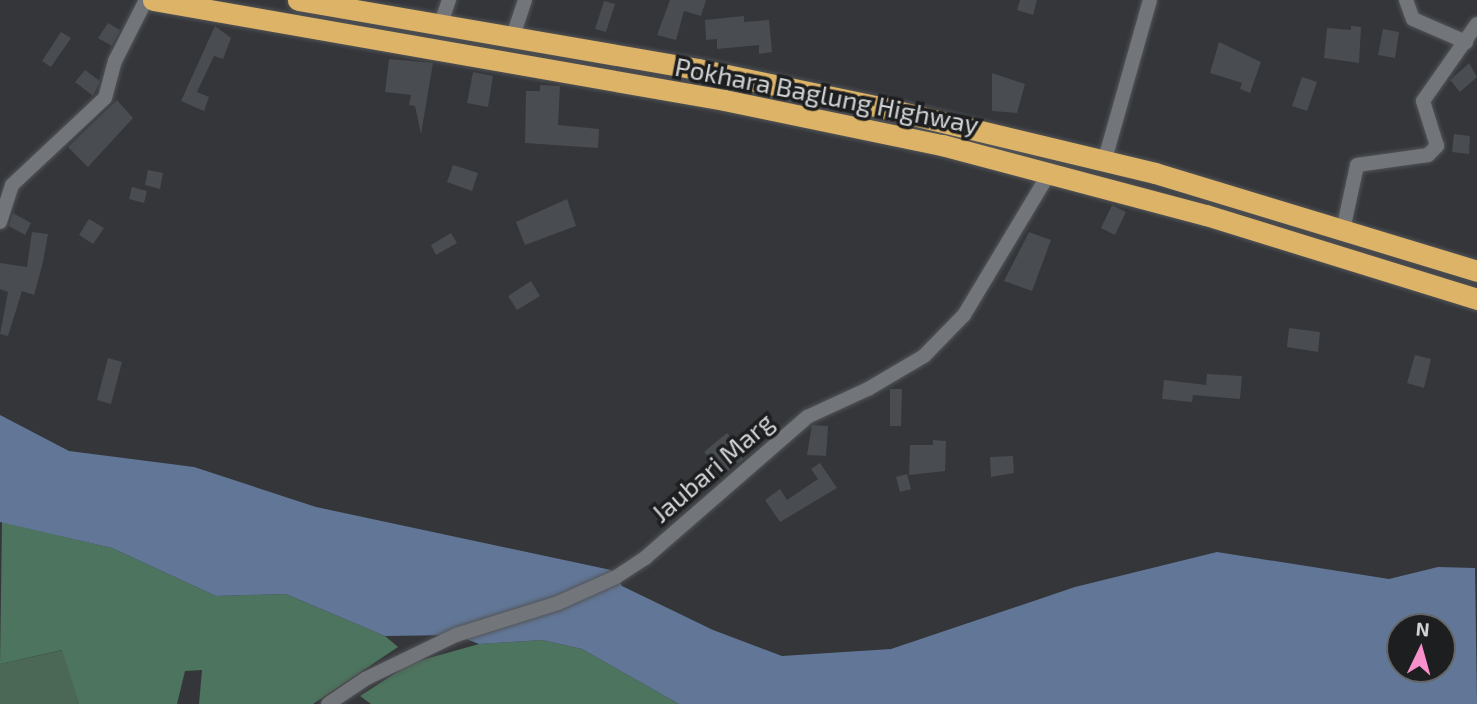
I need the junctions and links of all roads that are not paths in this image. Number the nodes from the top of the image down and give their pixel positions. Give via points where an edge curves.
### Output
1 (146, 0) edge
2 (153, 0) edge
3 (298, 0) edge
4 (449, 0) edge
5 (524, 0) edge
6 (1150, 0) edge
7 (1406, 0) edge
8 (1477, 24) edge
9 (440, 26) junction
10 (512, 39) junction
11 (1466, 42) junction
12 (1105, 159) junction
13 (1050, 172) junction
14 (0, 222) edge
15 (1343, 230) junction
16 (1477, 271) edge
17 (1477, 299) edge
18 (328, 704) edge

1 - 14 street via 115,61 105,98 12,185
2 - 13 highway, Pokhara Baglung Highway via 724,100
3 - 9 highway, Pokhara Baglung Highway
4 - 9 street
5 - 10 street
6 - 12 street
7 - 11 street via 1413,19
8 - 11 street
9 - 10 highway, Pokhara Baglung Highway
10 - 12 highway, Pokhara Baglung Highway via 698,69
11 - 15 street via 1423,101 1437,146 1428,155 1357,165
12 - 15 highway, Pokhara Baglung Highway
13 - 17 highway, Pokhara Baglung Highway
13 - 18 street, Jaubari Marg via 964,315 924,356 807,418 645,558 616,577 558,603 456,635 365,679
15 - 16 highway, Pokhara Baglung Highway

